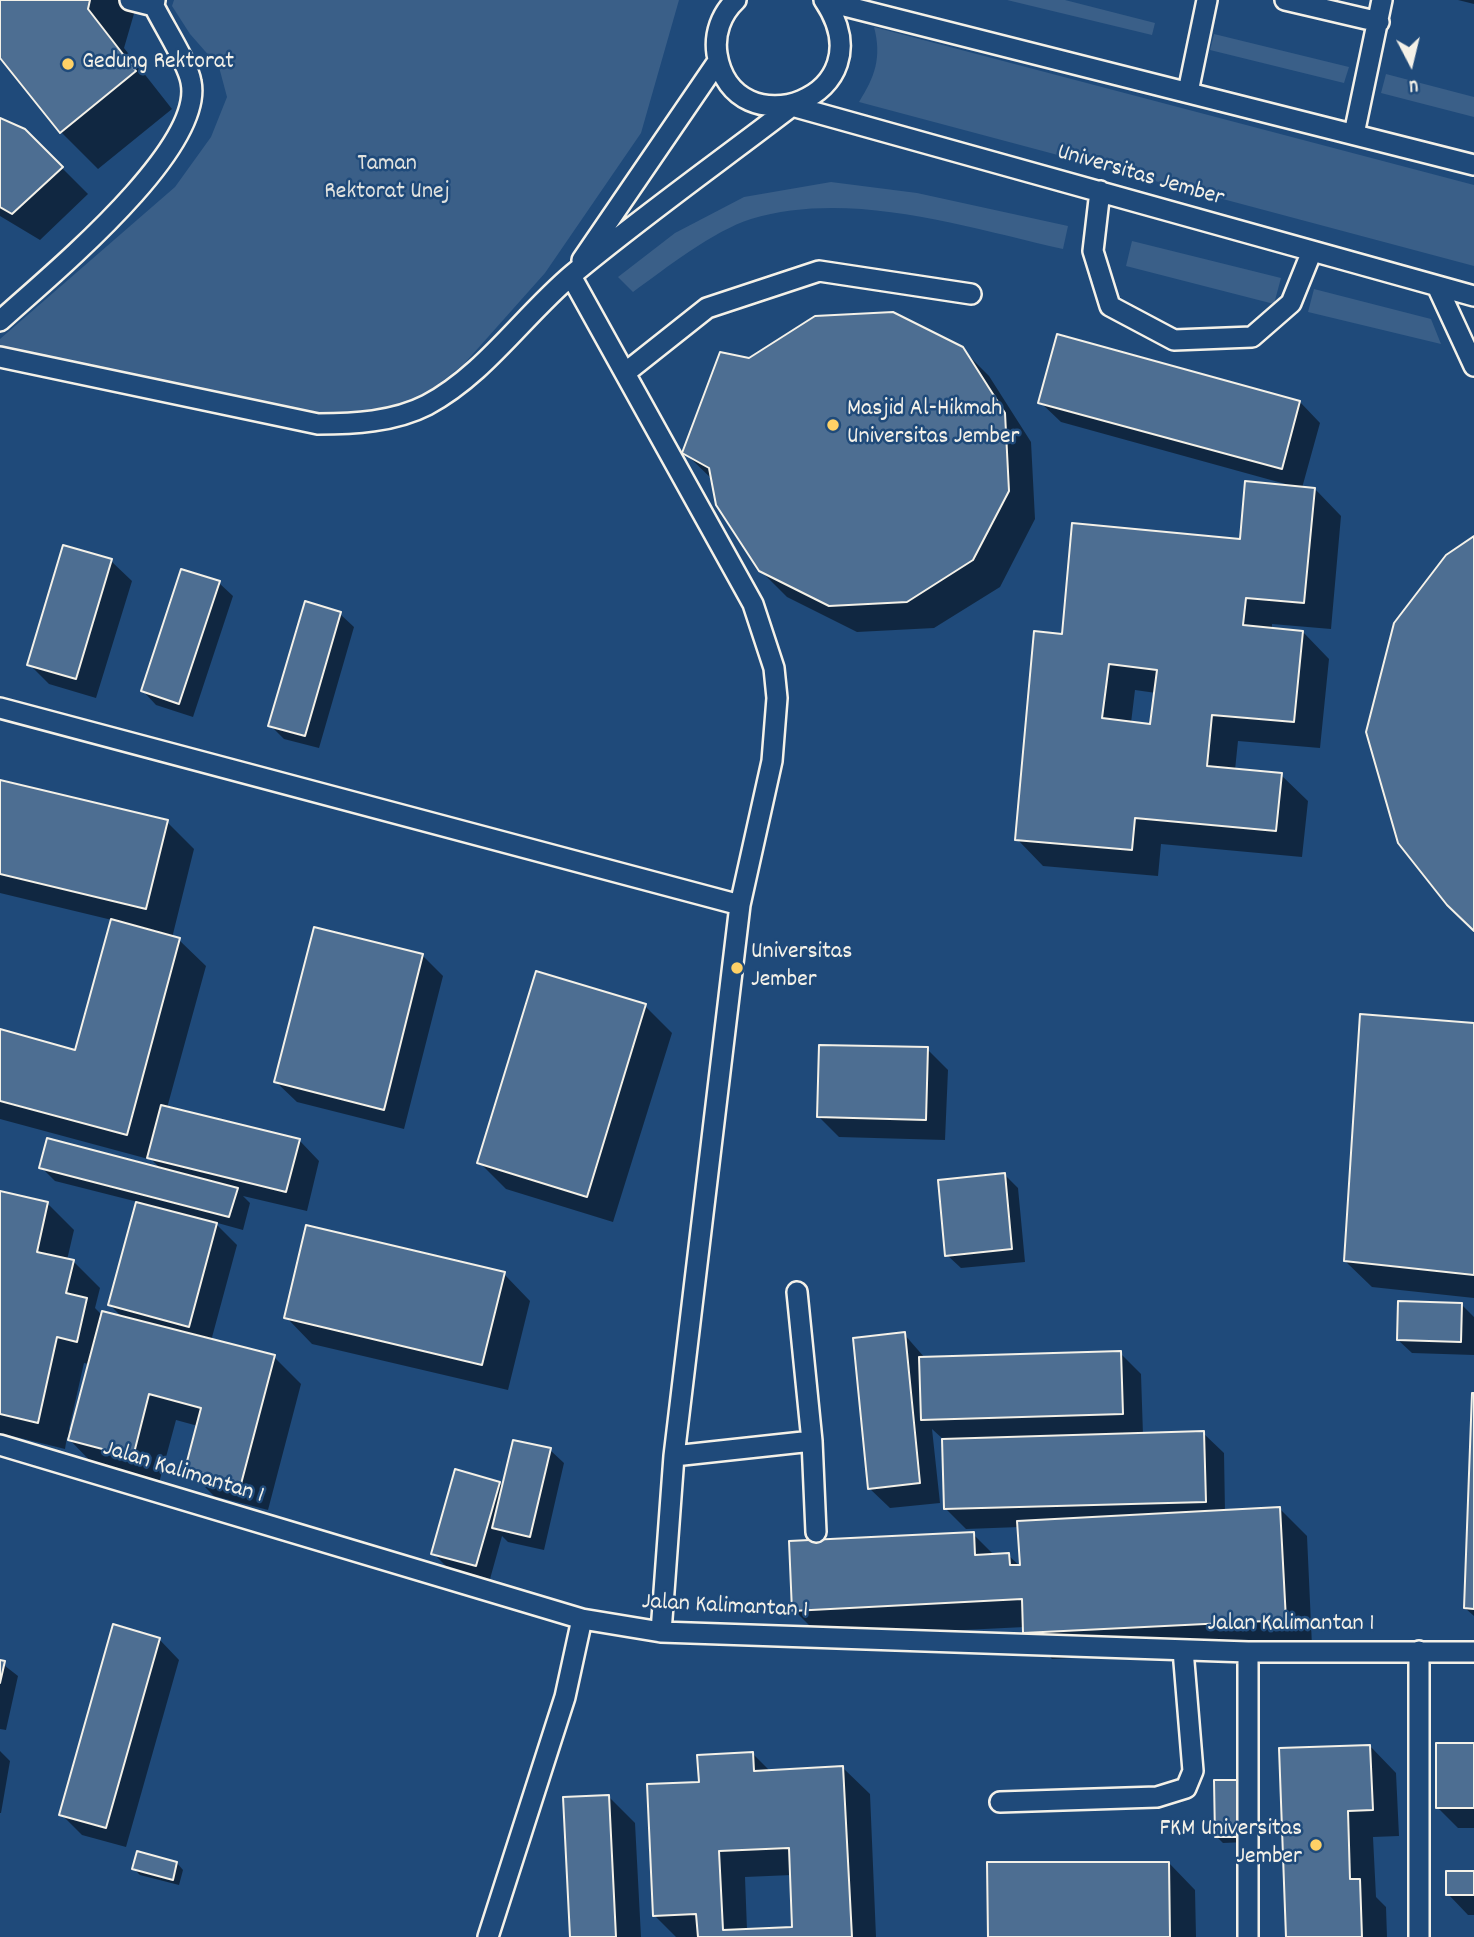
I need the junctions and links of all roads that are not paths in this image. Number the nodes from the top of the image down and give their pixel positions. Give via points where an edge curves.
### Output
1 (130, 0) edge
2 (824, 0) edge
3 (1207, 0) edge
4 (1285, 0) edge
5 (1382, 0) edge
6 (733, 2) edge
7 (155, 3) edge
8 (1379, 22) junction
9 (718, 61) junction
10 (1188, 92) junction
11 (792, 106) junction
12 (1354, 134) junction
13 (1474, 164) edge
14 (1100, 191) junction
15 (1312, 251) junction
16 (571, 275) junction
17 (1437, 286) junction
18 (971, 294) dead end
19 (1474, 296) edge
20 (0, 321) edge
21 (0, 357) edge
22 (1474, 366) edge
23 (625, 373) junction
24 (0, 708) edge
25 (740, 905) junction
26 (797, 1292) dead end
27 (812, 1441) junction
28 (0, 1445) edge
29 (674, 1457) junction
30 (816, 1532) dead end
31 (582, 1619) junction
32 (661, 1632) junction
33 (1183, 1650) junction
34 (1419, 1651) junction
35 (1248, 1652) junction
36 (1474, 1652) edge
37 (1000, 1802) dead end
38 (488, 1937) edge
39 (1248, 1937) edge
40 (1419, 1937) edge

1 - 7 lane
2 - 10 lane
2 - 11 lane via 838,32 837,63 828,82
3 - 10 lane
4 - 8 lane
5 - 8 lane
6 - 9 lane via 717,32
7 - 20 lane via 191,82 191,107 181,131 155,171 109,221
8 - 12 lane
9 - 11 lane, Universitas Jember via 733,88 750,100
9 - 16 lane
10 - 12 lane
11 - 14 lane, Universitas Jember
11 - 16 lane
12 - 13 lane
14 - 15 lane, Universitas Jember
14 - 15 lane via 1093,251 1110,306 1174,340 1252,337 1291,303
15 - 17 lane, Universitas Jember
16 - 21 lane via 458,387 424,407 355,424 318,424
16 - 23 lane
17 - 19 lane, Universitas Jember
17 - 22 lane
18 - 23 lane via 819,271 706,308
23 - 25 lane via 753,604 774,668 777,698 772,761
24 - 25 lane
25 - 29 lane
26 - 27 lane
27 - 29 lane
27 - 30 lane
28 - 31 lane, Jalan Kalimantan 1
29 - 32 lane
31 - 32 lane, Jalan Kalimantan 1
31 - 38 lane via 565,1697
32 - 33 lane, Jalan Kalimantan 1
33 - 35 lane, Jalan Kalimantan 1
33 - 37 lane via 1193,1771 1186,1788 1157,1797
34 - 35 lane, Jalan Kalimantan 1
34 - 36 lane, Jalan Kalimantan 1
34 - 40 lane
35 - 39 lane

